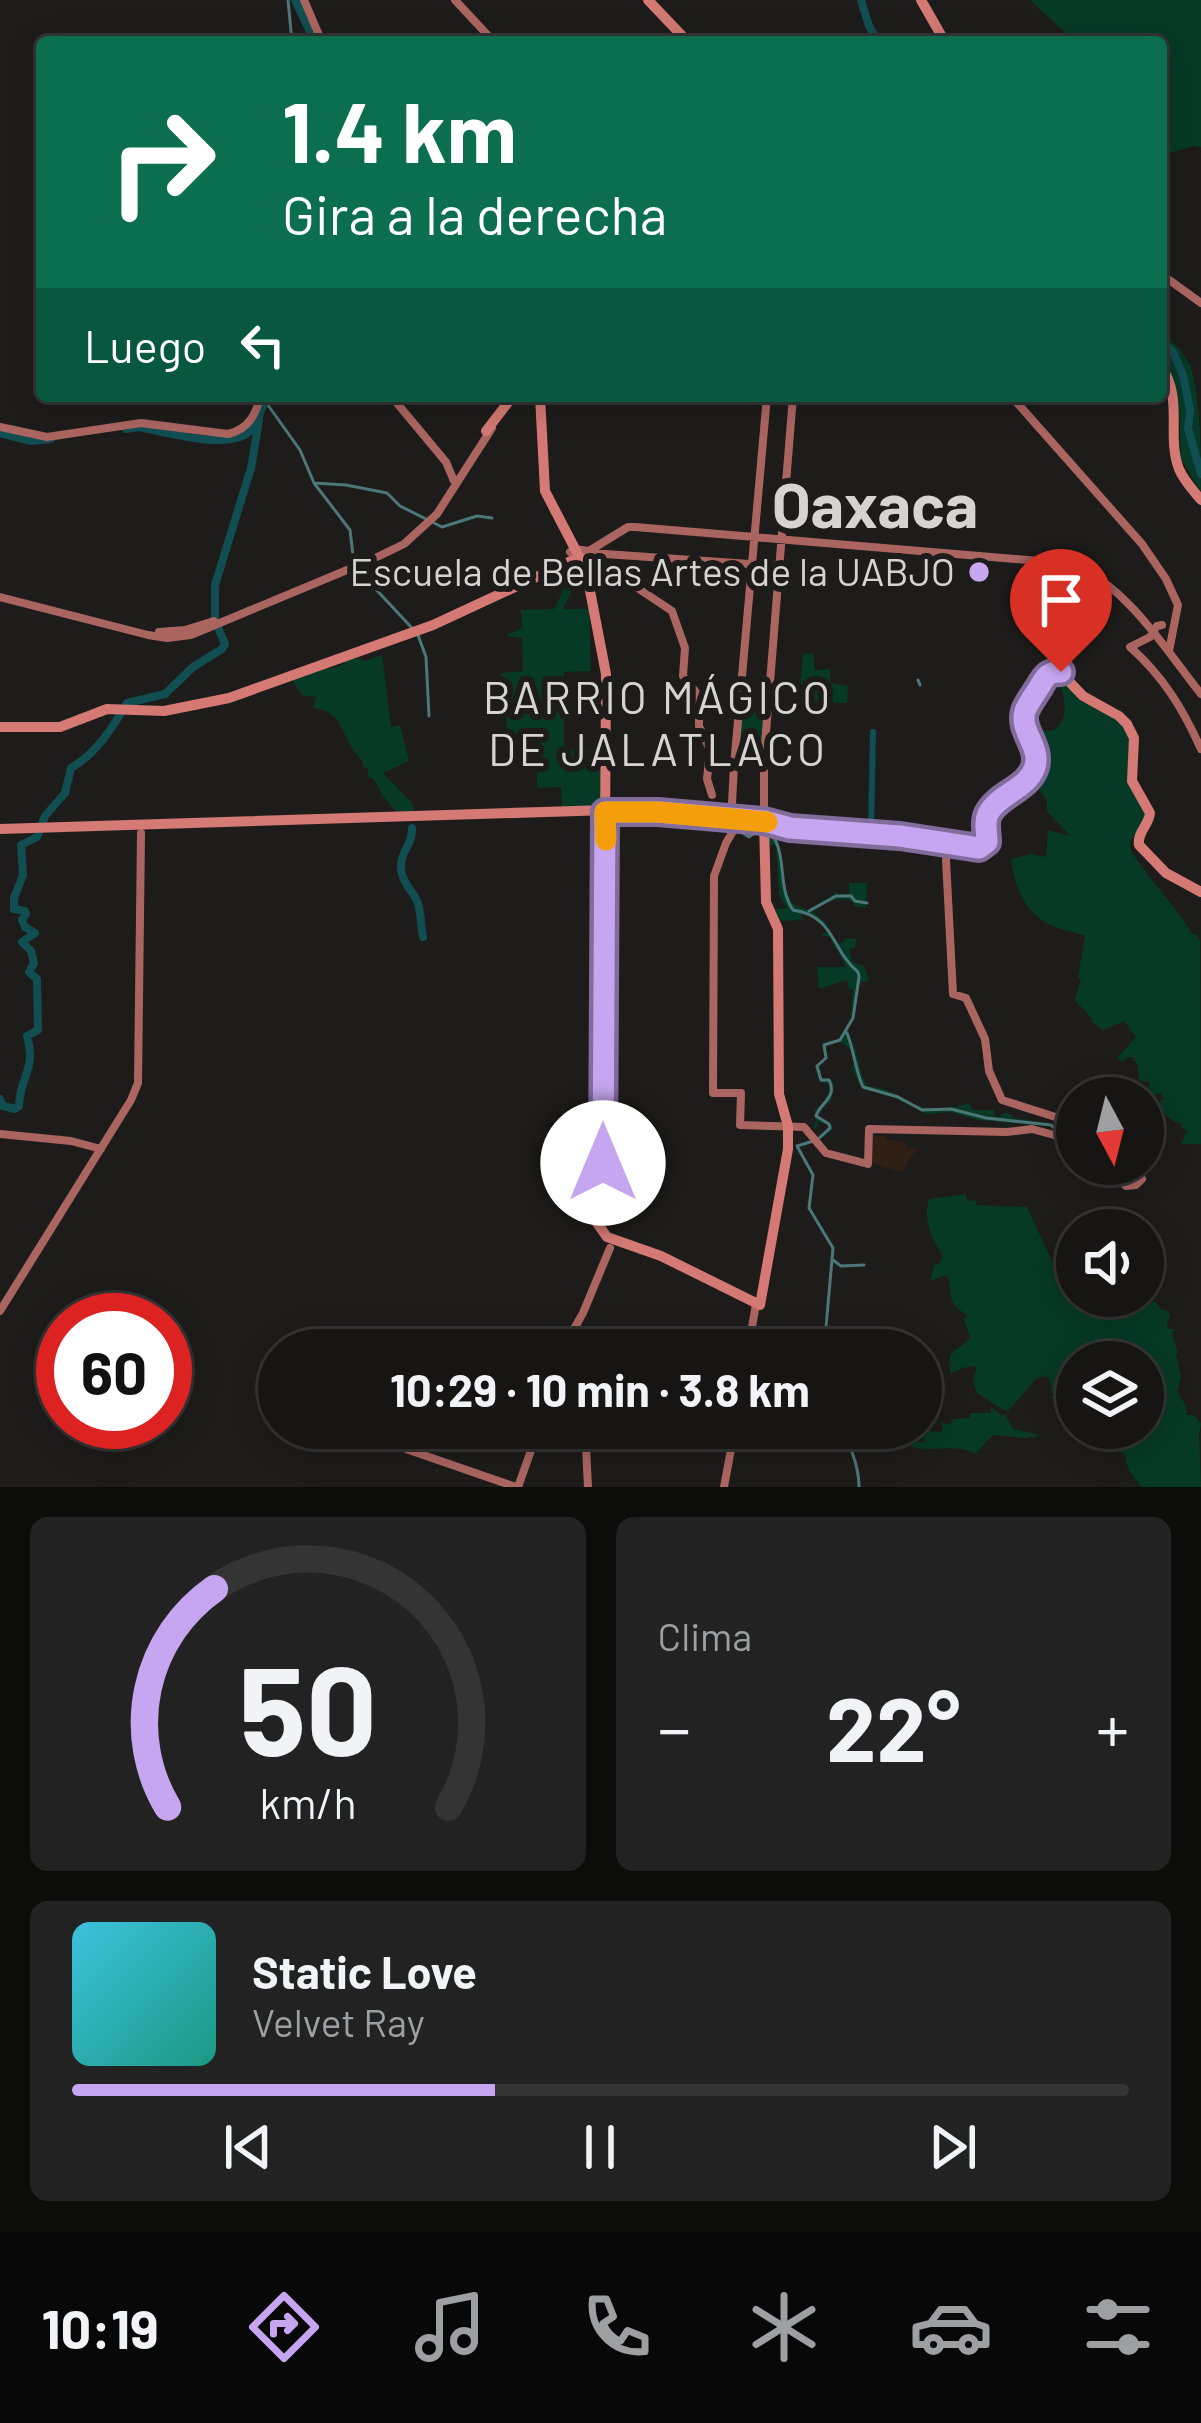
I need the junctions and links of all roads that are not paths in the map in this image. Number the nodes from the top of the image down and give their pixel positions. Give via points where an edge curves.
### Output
1 (304, 0) edge
2 (452, 0) edge
3 (651, 0) edge
4 (919, 0) edge
5 (319, 36) edge
6 (486, 36) edge
7 (684, 36) edge
8 (686, 36) edge
9 (939, 36) edge
10 (1167, 278) edge
11 (1201, 303) edge
12 (1167, 373) edge
13 (258, 402) edge
14 (396, 402) edge
15 (509, 402) edge
16 (539, 402) edge
17 (766, 402) edge
18 (793, 402) edge
19 (1013, 402) edge
20 (1177, 417) junction
21 (0, 427) edge
22 (489, 429) junction
23 (454, 481) junction
24 (1201, 497) edge
25 (428, 522) junction
26 (755, 538) junction
27 (782, 540) junction
28 (583, 554) junction
29 (752, 564) junction
30 (779, 566) junction
31 (0, 596) edge
32 (1159, 632) junction
33 (1201, 694) edge
34 (0, 727) edge
35 (1201, 749) edge
36 (604, 810) junction
37 (734, 810) junction
38 (764, 826) junction
39 (141, 829) junction
40 (40, 830) junction
41 (0, 832) edge
42 (949, 845) junction
43 (1201, 891) edge
44 (1056, 1117) edge
45 (786, 1123) junction
46 (0, 1134) edge
47 (1056, 1137) edge
48 (101, 1149) junction
49 (614, 1245) junction
50 (757, 1300) junction
51 (0, 1311) edge
52 (576, 1329) edge
53 (752, 1329) edge
54 (406, 1449) dead end
55 (531, 1449) edge
56 (587, 1449) edge
57 (731, 1449) edge
58 (517, 1487) edge
59 (588, 1487) edge
60 (724, 1487) edge

1 - 5 main road
2 - 6 main road
3 - 7 main road
3 - 8 main road
4 - 9 main road
10 - 11 main road
12 - 20 main road
13 - 21 main road via 250,422 232,434 141,423 47,437
14 - 23 main road
15 - 22 main road
16 - 28 main road via 547,502
17 - 26 main road
18 - 27 main road
19 - 32 main road via 1143,551 1175,608
20 - 24 main road via 1181,459
20 - 24 main road via 1172,448
22 - 23 main road
22 - 25 main road
23 - 25 main road
25 - 31 main road via 355,565 190,635 167,638
26 - 27 main road
26 - 28 main road via 628,526
26 - 29 main road
27 - 30 main road
27 - 32 main road via 1075,564
28 - 29 main road
28 - 34 main road via 460,614 229,698 172,710 103,710 64,726
28 - 36 main road via 607,678
28 - 37 main road via 674,615 685,648 683,676 699,696 699,726 710,747 707,779 712,795
29 - 30 main road
29 - 37 main road
30 - 38 main road
32 - 33 main road
32 - 35 main road via 1130,646 1166,684
36 - 37 main road
36 - 39 main road
36 - 49 main road via 602,1137 592,1199 593,1218
37 - 38 main road
37 - 45 main road via 734,831 715,871 713,1093 741,1094 740,1125
38 - 42 main road
38 - 45 main road via 778,928
39 - 40 main road
39 - 40 main road
39 - 48 main road via 139,1074
40 - 41 main road
42 - 43 main road via 985,843 985,815 1034,769 1025,710 1046,676 1060,672 1127,724 1132,781 1150,813 1139,845 1166,873
42 - 44 main road via 952,993 966,998 986,1040 1002,1100
45 - 47 main road via 804,1127 826,1153 868,1164 869,1129 1032,1129
45 - 50 main road
46 - 48 main road
48 - 51 main road
49 - 50 main road via 651,1252
49 - 52 main road
50 - 53 main road
54 - 58 main road
55 - 58 main road
56 - 59 main road
57 - 60 main road

